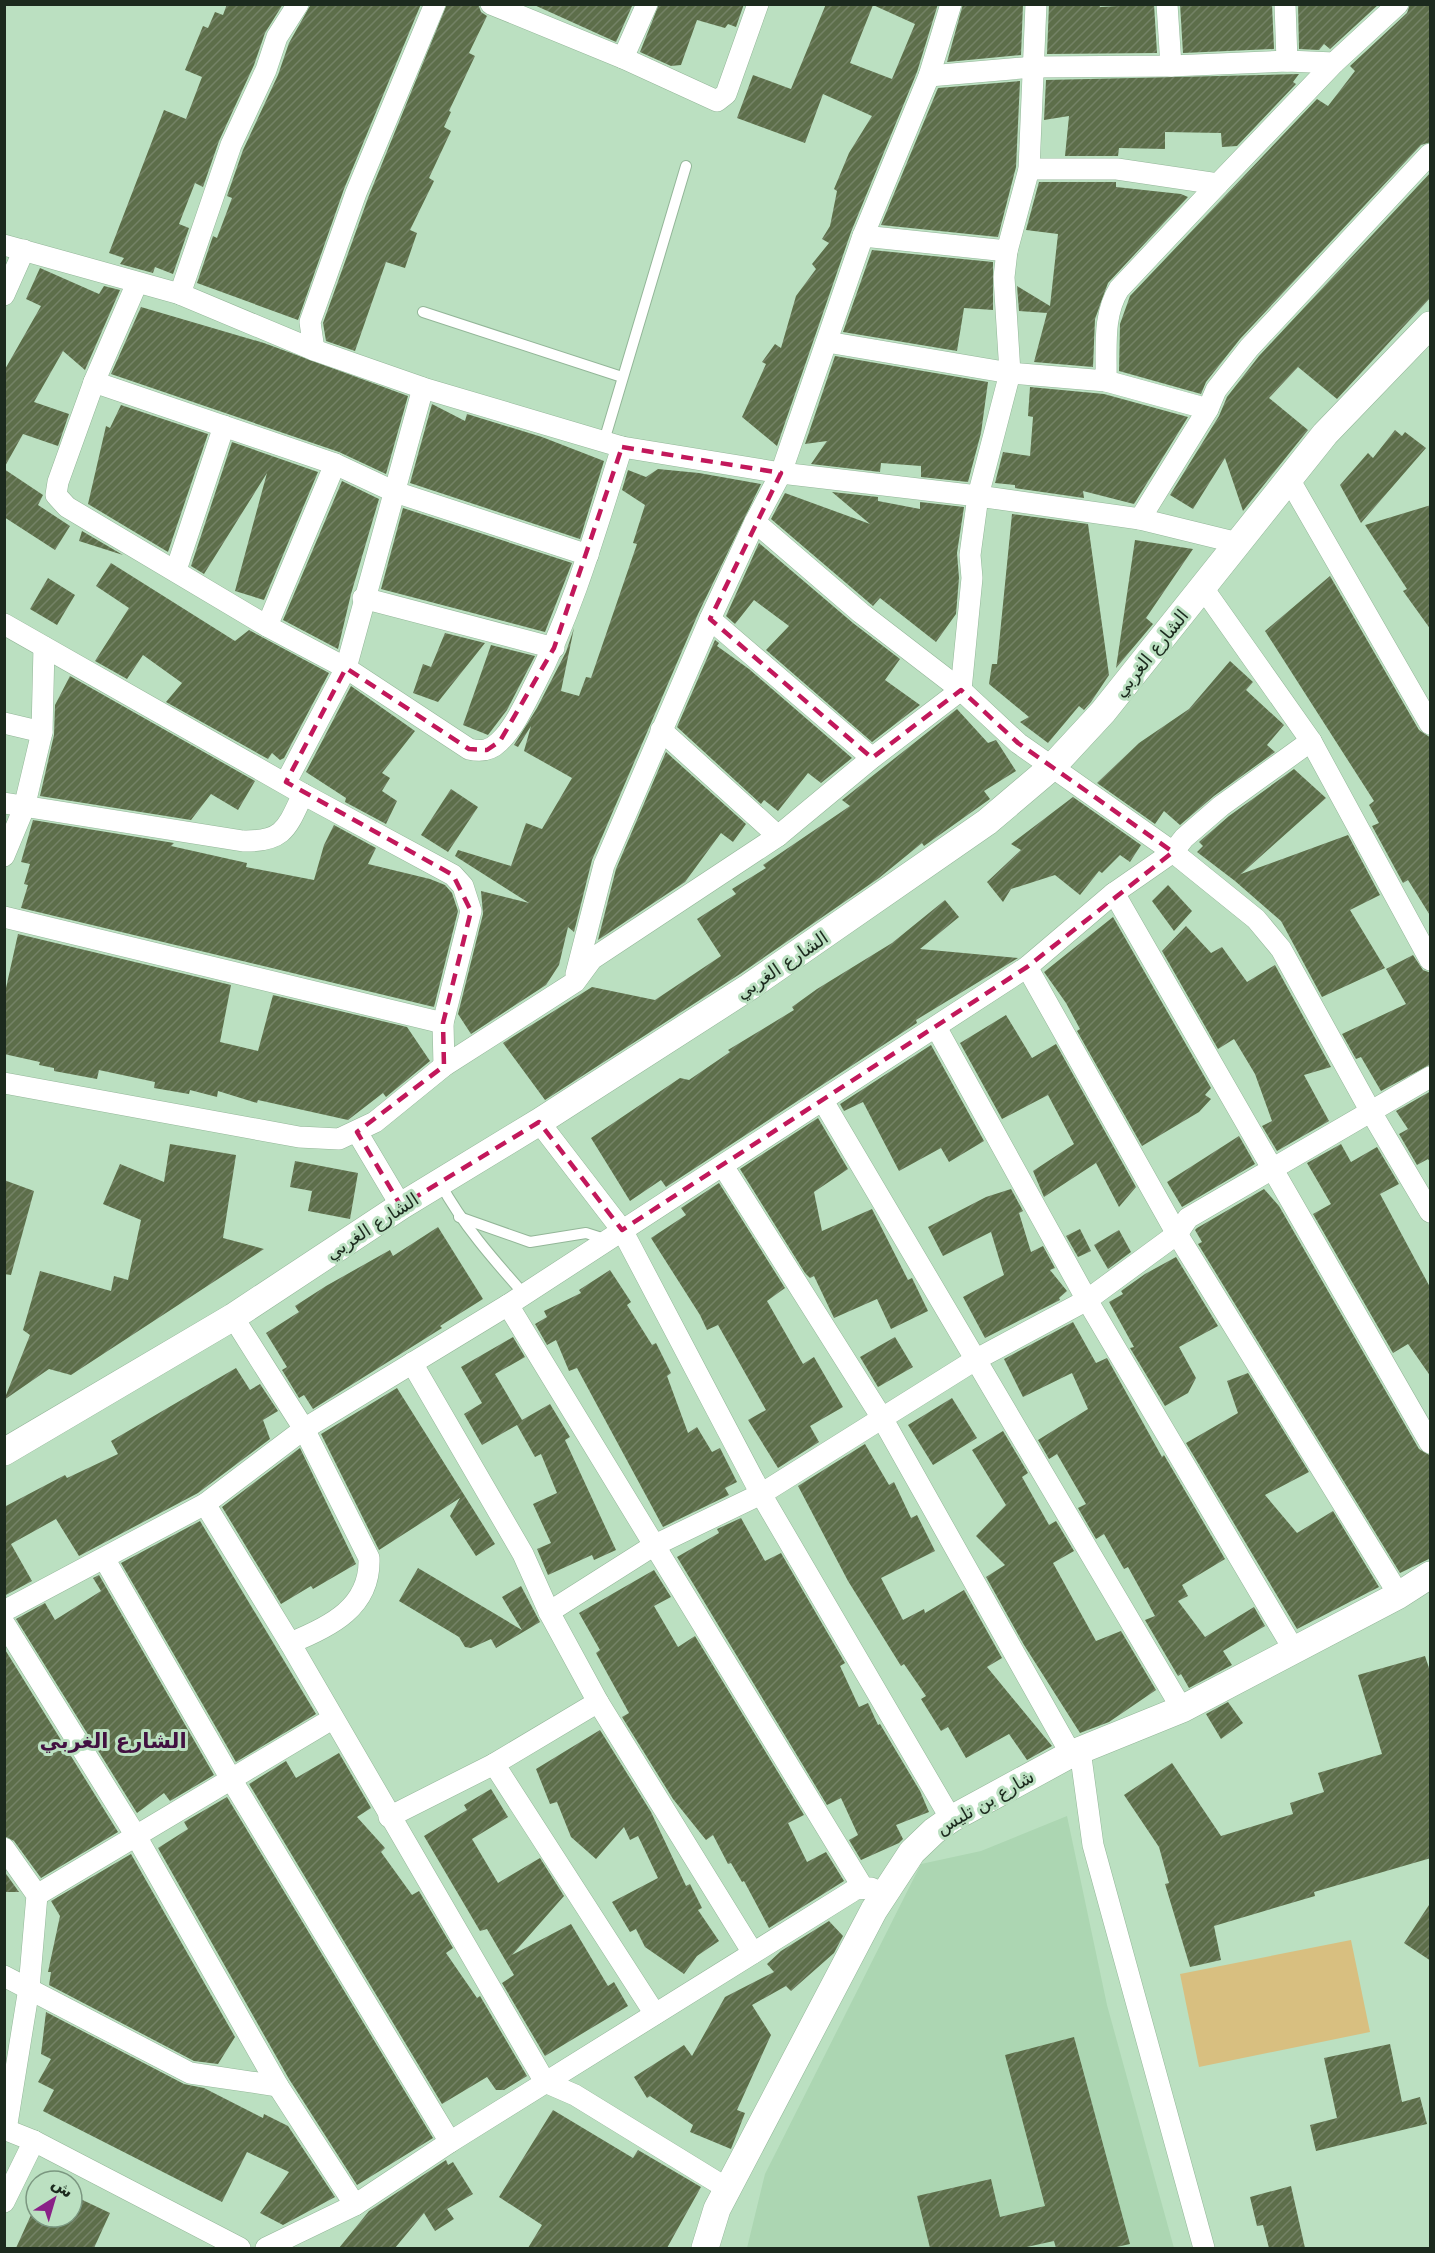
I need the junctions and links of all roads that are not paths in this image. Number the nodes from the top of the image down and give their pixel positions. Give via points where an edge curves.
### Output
1 (298, 4) edge
2 (435, 4) edge
3 (491, 4) edge
4 (647, 4) edge
5 (758, 4) edge
6 (951, 4) edge
7 (1036, 4) edge
8 (1167, 4) edge
9 (1285, 4) edge
10 (1398, 4) edge
11 (623, 58) junction
12 (1287, 61) junction
13 (1334, 63) junction
14 (1171, 66) junction
15 (1034, 67) junction
16 (928, 76) junction
17 (1431, 154) edge
18 (686, 166) dead end
19 (1029, 169) junction
20 (1218, 184) junction
21 (863, 236) junction
22 (14, 248) edge
23 (1007, 251) junction
24 (137, 283) junction
25 (180, 294) junction
26 (4, 295) edge
27 (423, 312) dead end
28 (1431, 325) edge
29 (827, 342) junction
30 (314, 350) junction
31 (1010, 373) junction
32 (622, 377) junction
33 (1106, 381) junction
34 (94, 382) junction
35 (423, 388) junction
36 (1208, 409) junction
37 (224, 426) junction
38 (613, 444) junction
39 (335, 464) junction
40 (782, 473) junction
41 (1288, 479) junction
42 (395, 492) junction
43 (978, 496) junction
44 (1140, 519) junction
45 (755, 522) junction
46 (1238, 543) junction
47 (588, 555) junction
48 (176, 570) junction
49 (1203, 588) junction
50 (363, 598) junction
51 (710, 619) junction
52 (4, 624) edge
53 (267, 626) junction
54 (44, 647) junction
55 (554, 648) junction
56 (346, 668) junction
57 (961, 690) junction
58 (4, 723) edge
59 (1431, 724) edge
60 (661, 730) junction
61 (42, 732) junction
62 (1311, 741) junction
63 (872, 758) junction
64 (1053, 766) junction
65 (286, 782) junction
66 (303, 794) junction
67 (14, 805) edge
68 (778, 836) junction
69 (1173, 852) junction
70 (4, 856) edge
71 (1114, 894) junction
72 (4, 917) edge
73 (1431, 960) edge
74 (1027, 967) junction
75 (574, 982) junction
76 (443, 1023) junction
77 (936, 1027) junction
78 (444, 1066) junction
79 (1431, 1077) edge
80 (4, 1083) edge
81 (823, 1101) junction
82 (1371, 1112) junction
83 (539, 1122) junction
84 (357, 1132) junction
85 (723, 1166) junction
86 (1273, 1170) junction
87 (440, 1182) junction
88 (401, 1206) junction
89 (1431, 1212) edge
90 (459, 1217) junction
91 (1177, 1234) junction
92 (615, 1235) junction
93 (516, 1299) junction
94 (1087, 1300) junction
95 (233, 1317) junction
96 (975, 1360) junction
97 (412, 1363) junction
98 (882, 1418) junction
99 (304, 1429) junction
100 (1431, 1443) edge
101 (4, 1452) edge
102 (761, 1494) junction
103 (205, 1504) junction
104 (653, 1546) junction
105 (105, 1560) junction
106 (1431, 1575) edge
107 (1400, 1595) junction
108 (4, 1611) edge
109 (549, 1612) junction
110 (4, 1623) edge
111 (290, 1643) junction
112 (1294, 1650) junction
113 (598, 1702) junction
114 (1182, 1709) junction
115 (332, 1719) junction
116 (1075, 1752) junction
117 (494, 1764) junction
118 (231, 1779) junction
119 (389, 1817) junction
120 (951, 1820) junction
121 (136, 1836) junction
122 (4, 1848) edge
123 (873, 1890) junction
124 (37, 1895) junction
125 (753, 1953) junction
126 (4, 1976) edge
127 (28, 1988) junction
128 (655, 2014) junction
129 (545, 2082) junction
130 (278, 2086) junction
131 (5, 2129) edge
132 (34, 2141) junction
133 (450, 2142) junction
134 (728, 2189) junction
135 (4, 2202) edge
136 (355, 2205) junction
137 (240, 2248) edge
138 (266, 2248) edge
139 (705, 2248) edge
140 (1204, 2248) edge

1 - 25 street via 277,37 231,145
2 - 30 street via 356,193 310,322
3 - 11 street
4 - 11 street
5 - 11 street via 726,94 717,101
6 - 16 street
7 - 15 street
8 - 14 street
9 - 12 street
10 - 13 street
12 - 13 street
12 - 14 street
13 - 20 street
14 - 15 street
15 - 16 street
15 - 19 street
16 - 21 street
17 - 36 street via 1249,348 1216,390
18 - 32 lane
19 - 20 street via 1117,169
19 - 23 street
20 - 33 street via 1110,302
21 - 23 street
21 - 29 street
22 - 24 street
22 - 26 street
23 - 31 street via 1004,278
24 - 25 street
24 - 34 street
25 - 30 street
27 - 32 lane
28 - 41 street, الشارع الغربي via 1345,412
29 - 31 street
29 - 40 street
30 - 35 street
31 - 33 street
31 - 43 street
32 - 38 lane
33 - 36 street
34 - 37 street
34 - 48 street via 56,495 67,507
35 - 38 street
35 - 42 street
36 - 44 street
37 - 39 street
37 - 48 street
38 - 40 street
38 - 47 street
39 - 42 street
39 - 53 street
40 - 43 street
40 - 45 street
41 - 46 street, الشارع الغربي
41 - 59 street
42 - 47 street
42 - 50 street
43 - 44 street
43 - 57 street
44 - 46 street
45 - 51 street
45 - 57 street via 861,613
46 - 49 street, الشارع الغربي
47 - 55 street
48 - 53 street
49 - 62 street
49 - 64 street, الشارع الغربي via 1103,712
50 - 55 street
50 - 56 street
51 - 60 street
51 - 63 street
52 - 54 street
53 - 56 street
54 - 61 street
54 - 65 street
55 - 56 street via 500,741 479,751 469,749
56 - 65 street
57 - 63 street
57 - 64 street via 1018,743
58 - 61 street
60 - 68 street
60 - 75 street via 603,865
61 - 67 street
62 - 69 street via 1221,806
62 - 73 street
63 - 68 street
64 - 69 street
64 - 83 street, الشارع الغربي via 987,822 881,898
65 - 66 street
66 - 67 street via 284,831 261,842
66 - 76 street via 453,875 462,886 471,911
67 - 70 street
68 - 75 street via 592,959
69 - 71 street
69 - 82 street via 1270,933
71 - 74 street
71 - 86 street
72 - 76 street
74 - 77 street
74 - 91 street
75 - 78 street
76 - 78 street
77 - 81 street
77 - 94 street
78 - 84 street
79 - 82 street
80 - 84 street via 299,1137 339,1138
81 - 85 street
81 - 96 street
82 - 86 street
82 - 89 street
83 - 87 street, الشارع الغربي
83 - 92 street
84 - 88 street
85 - 92 street
85 - 98 street
86 - 91 street via 1188,1218
86 - 100 street
87 - 88 street, الشارع الغربي
87 - 90 lane
88 - 95 street, الشارع الغربي
90 - 92 lane via 530,1242 586,1233
90 - 93 lane
91 - 94 street
91 - 107 street
92 - 93 street
92 - 102 street
93 - 97 street
93 - 104 street
94 - 96 street
94 - 112 street
95 - 99 street
95 - 101 street, الشارع الغربي
96 - 98 street
96 - 114 street
97 - 99 street
97 - 109 street via 523,1554
98 - 102 street
98 - 116 street
99 - 103 street
99 - 111 street via 369,1558 369,1575 351,1608 319,1631
102 - 104 street
102 - 120 street
103 - 105 street
103 - 111 street
104 - 109 street
104 - 123 street
105 - 108 street
105 - 118 street
106 - 107 street, شارع بن تليس
107 - 112 street, شارع بن تليس
109 - 113 street
110 - 121 street
111 - 115 street
112 - 114 street, شارع بن تليس
113 - 117 street
113 - 125 street
114 - 116 street, شارع بن تليس
115 - 118 street
115 - 119 street
116 - 120 street, شارع بن تليس
116 - 140 street via 1093,1845
117 - 119 street
117 - 128 street
118 - 121 street
118 - 133 street
119 - 129 street
120 - 123 street, شارع بن تليس via 934,1831
121 - 124 street
121 - 130 street
122 - 124 street
123 - 125 street
123 - 134 street, شارع بن تليس
124 - 127 street
125 - 128 street
126 - 127 street
127 - 130 street via 190,2073
127 - 131 street
128 - 129 street
129 - 133 street
129 - 134 street via 575,2095
130 - 136 street
131 - 132 street
132 - 135 street
132 - 137 street
133 - 136 street
134 - 139 street, شارع بن تليس
136 - 138 street

